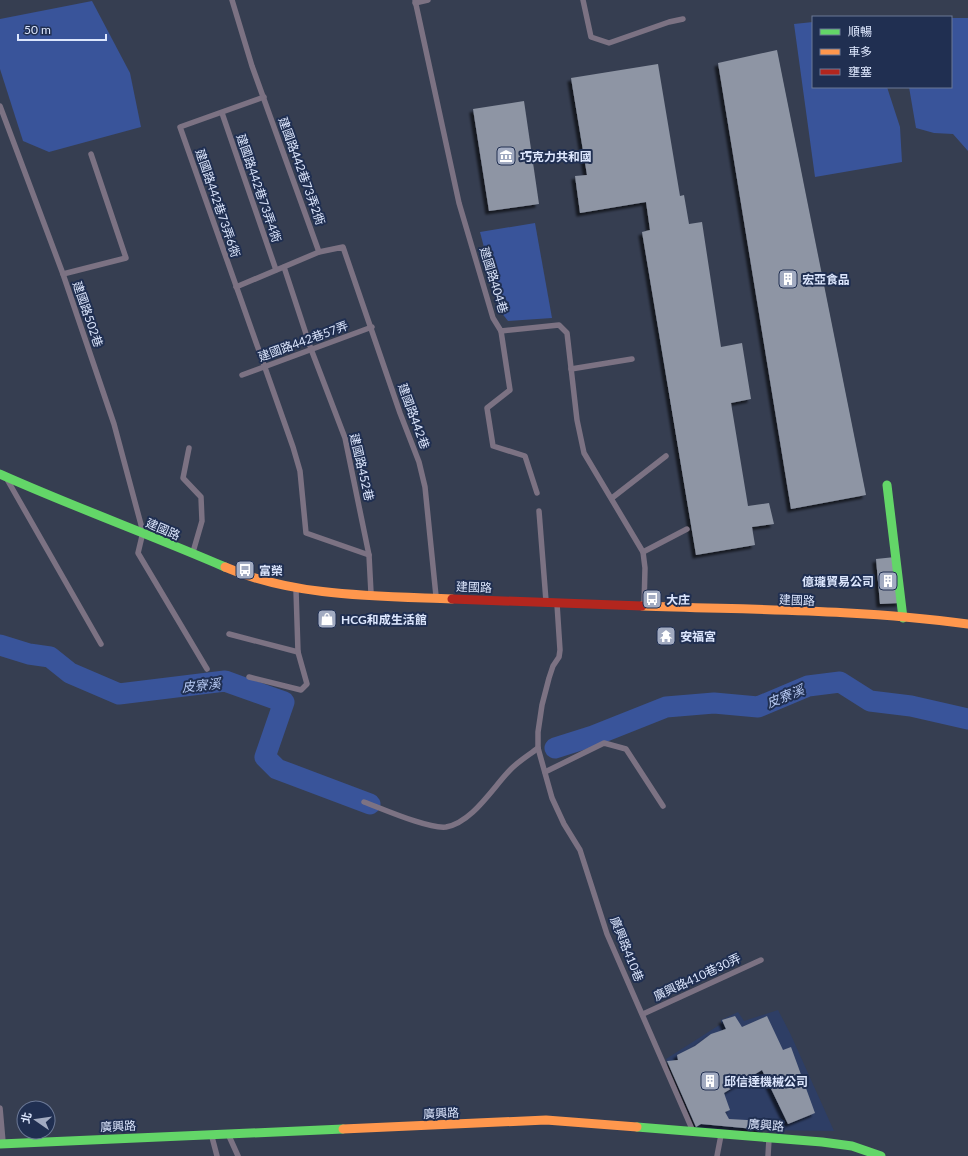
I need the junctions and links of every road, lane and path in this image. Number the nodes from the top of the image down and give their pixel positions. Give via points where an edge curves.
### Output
1 (232, 0) edge
2 (428, 0) edge
3 (583, 0) edge
4 (415, 1) edge
5 (683, 19) dead end
6 (264, 98) junction
7 (0, 106) edge
8 (222, 113) junction
9 (91, 154) dead end
10 (319, 252) junction
11 (284, 267) junction
12 (276, 270) junction
13 (63, 274) junction
14 (236, 287) junction
15 (372, 327) junction
16 (501, 331) junction
17 (312, 349) junction
18 (632, 359) dead end
19 (264, 367) junction
20 (571, 369) junction
21 (242, 375) dead end
22 (189, 448) dead end
23 (666, 456) dead end
24 (2, 475) edge
25 (887, 485) dead end
26 (537, 493) dead end
27 (612, 498) junction
28 (538, 511) dead end
29 (687, 529) dead end
30 (143, 532) junction
31 (643, 552) junction
32 (192, 554) junction
33 (370, 555) junction
34 (295, 588) junction
35 (372, 595) junction
36 (436, 598) junction
37 (546, 602) junction
38 (557, 602) junction
39 (644, 606) junction
40 (902, 618) junction
41 (968, 624) edge
42 (229, 634) dead end
43 (102, 644) dead end
44 (298, 652) junction
45 (207, 669) dead end
46 (249, 677) dead end
47 (538, 748) junction
48 (545, 772) junction
49 (364, 802) dead end
50 (663, 806) dead end
51 (761, 960) dead end
52 (643, 1014) junction
53 (0, 1108) edge
54 (694, 1133) junction
55 (228, 1134) junction
56 (721, 1134) junction
57 (211, 1135) junction
58 (769, 1136) junction
59 (2, 1144) edge
60 (852, 1146) junction
61 (217, 1156) edge
62 (238, 1156) edge
63 (717, 1156) edge
64 (768, 1156) edge
65 (858, 1156) edge
66 (881, 1156) edge

1 - 6 lane, 建國路442巷73弄2衖
2 - 4 lane
3 - 5 lane via 592,37 609,43
4 - 16 lane, 建國路404巷 via 459,203 493,318
6 - 8 lane
6 - 10 lane, 建國路442巷73弄2衖
7 - 13 lane, 建國路502巷
8 - 12 lane, 建國路442巷73弄4衖
8 - 14 lane, 建國路442巷73弄6衖 via 180,127
9 - 13 lane via 126,258
10 - 11 lane
10 - 15 lane, 建國路442巷 via 343,247
11 - 12 lane
11 - 17 lane, 建國路452巷
12 - 14 lane
13 - 30 lane, 建國路502巷 via 114,424
14 - 19 lane, 建國路442巷73弄6衖
15 - 17 lane, 建國路442巷57弄
15 - 36 lane, 建國路442巷 via 419,462 425,487
16 - 20 lane, 建國路404巷 via 559,325 567,333
16 - 26 lane via 510,390 488,408 493,446 525,456
17 - 19 lane, 建國路442巷57弄
17 - 33 lane, 建國路452巷 via 346,438
18 - 20 lane
19 - 21 lane, 建國路442巷57弄
19 - 33 lane, 建國路442巷73弄6衖 via 300,471 306,533
20 - 27 lane, 建國路404巷 via 584,453
22 - 32 lane via 183,478 201,496 202,521
23 - 27 lane
24 - 30 street, 建國路 via 68,504
24 - 43 lane
25 - 40 street
27 - 31 lane, 建國路404巷
28 - 37 lane
29 - 31 lane
30 - 32 street, 建國路
30 - 45 lane via 138,553
31 - 39 lane, 建國路404巷
32 - 34 street, 建國路 via 243,575
33 - 35 lane, 建國路452巷
34 - 35 street, 建國路
34 - 44 lane
35 - 36 street, 建國路
36 - 37 street, 建國路
37 - 38 street, 建國路
38 - 39 street, 建國路
38 - 47 lane, 廣興路410巷 via 560,650 542,705
39 - 40 street, 建國路
40 - 41 street, 建國路 via 931,618
42 - 44 lane
44 - 46 lane via 307,684 301,690
47 - 48 lane, 廣興路410巷
47 - 49 lane via 512,768 469,816 458,823 445,827 424,824
48 - 50 lane via 604,743 626,749
48 - 52 lane, 廣興路410巷 via 552,798 580,850 608,934
51 - 52 lane, 廣興路410巷30弄
52 - 54 lane, 廣興路410巷
53 - 59 lane
54 - 55 street, 廣興路 via 546,1120
54 - 56 street, 廣興路
55 - 57 street, 廣興路
55 - 62 lane
56 - 58 street, 廣興路
56 - 63 lane
57 - 59 street, 廣興路
57 - 61 lane
58 - 60 street, 廣興路
58 - 64 lane
60 - 65 lane
60 - 66 street, 廣興路

